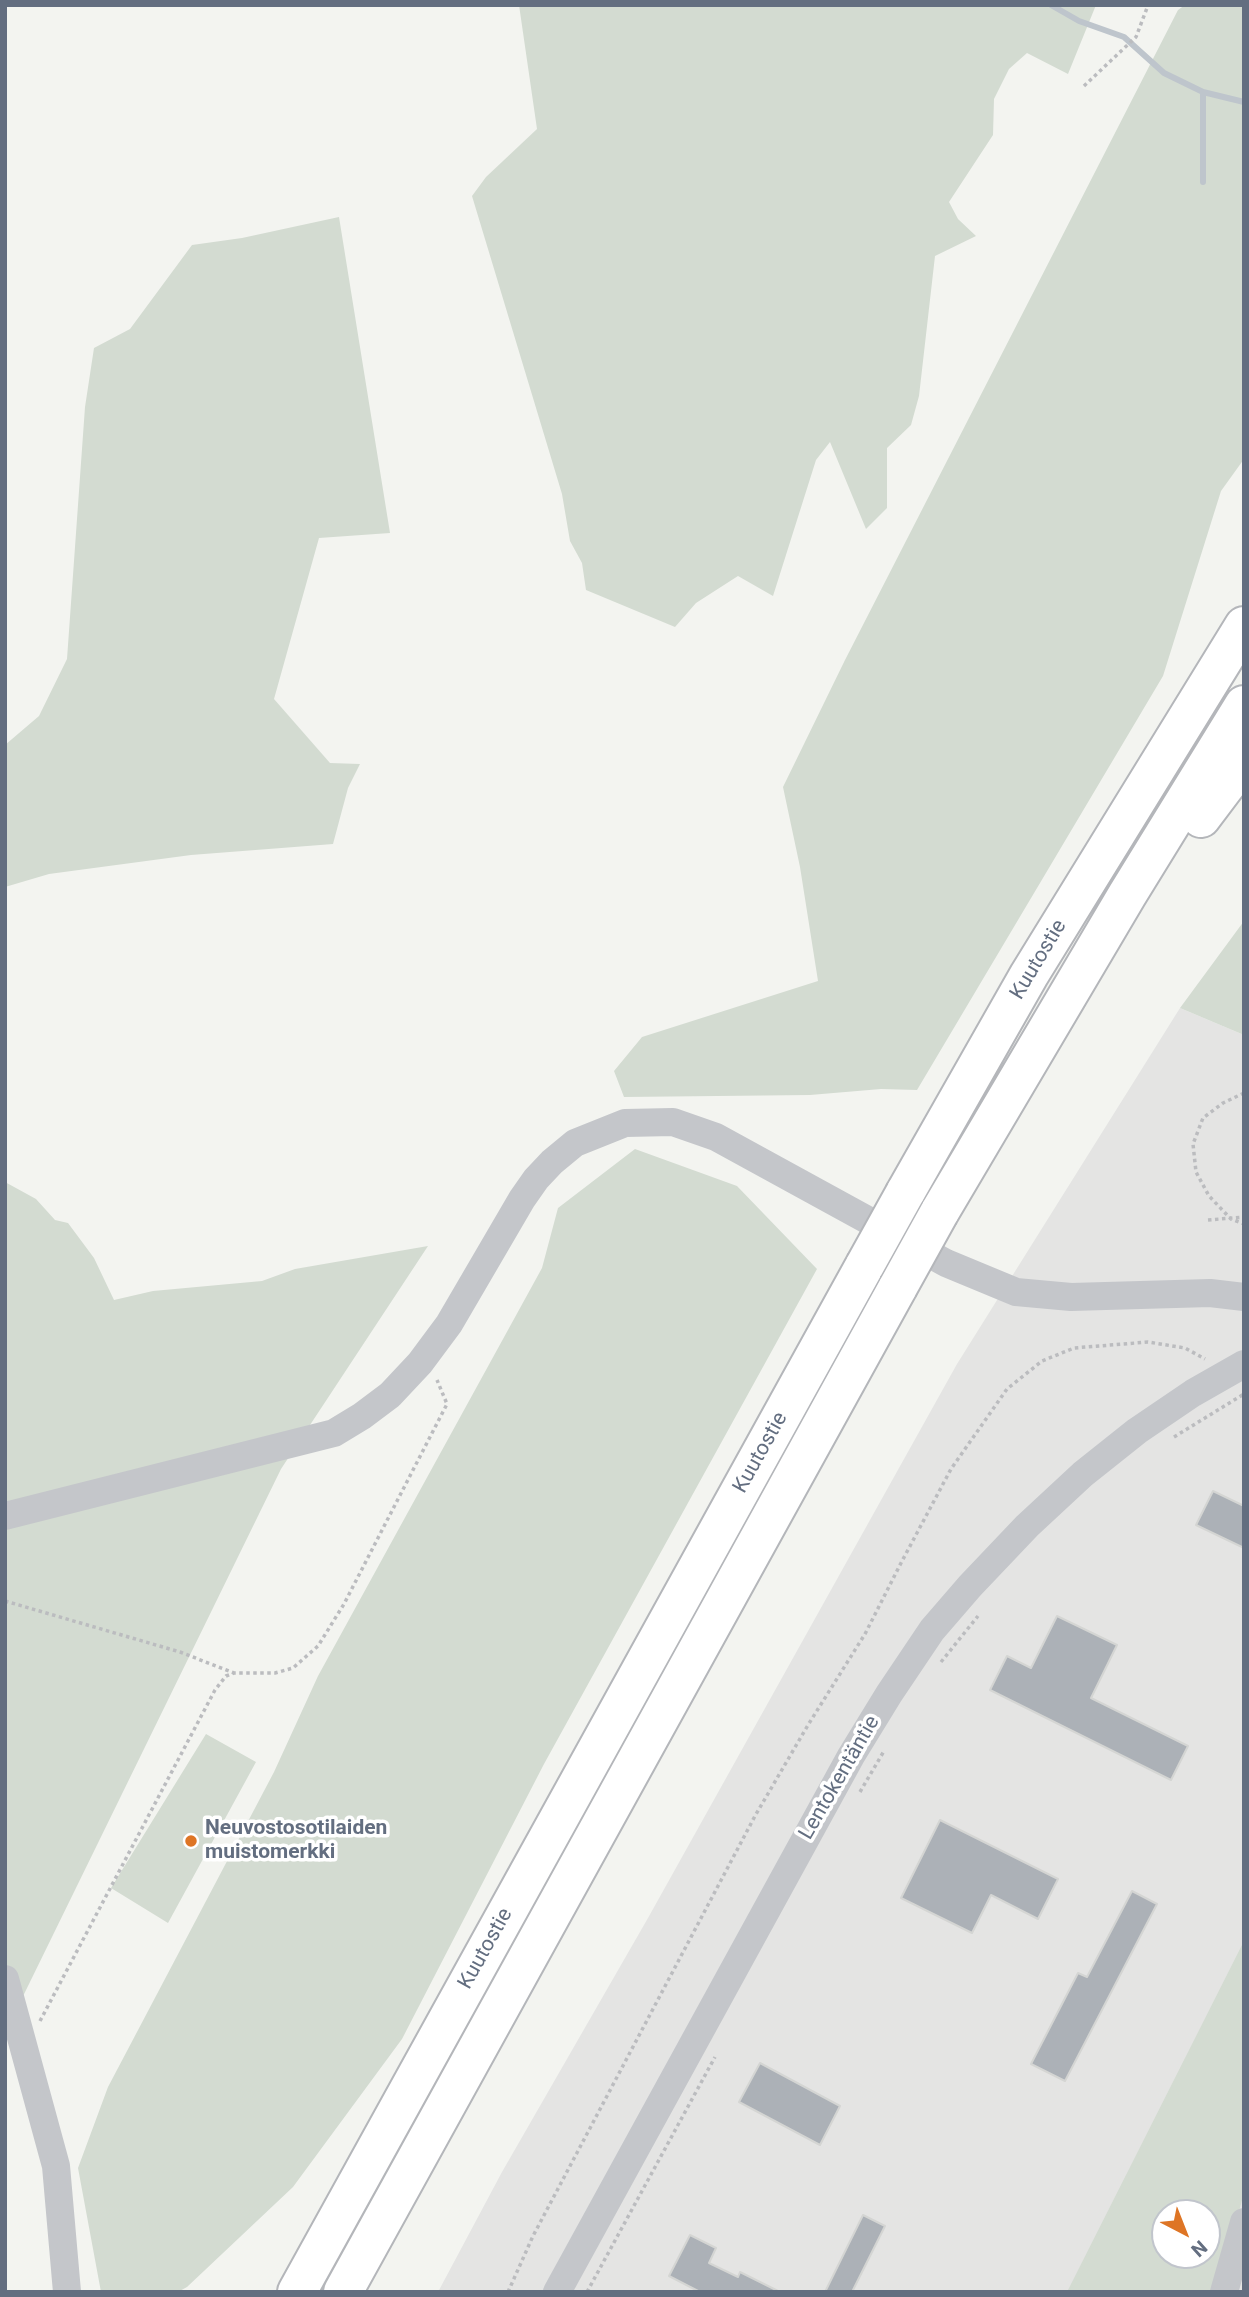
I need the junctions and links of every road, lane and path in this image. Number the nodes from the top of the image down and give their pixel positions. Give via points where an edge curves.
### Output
1 (1146, 5) edge
2 (1084, 86) dead end
3 (1244, 626) edge
4 (1244, 705) edge
5 (1244, 761) edge
6 (1244, 1093) edge
7 (939, 1213) junction
8 (1244, 1217) edge
9 (1231, 1219) junction
10 (1208, 1220) dead end
11 (1244, 1224) edge
12 (1244, 1297) edge
13 (1207, 1360) dead end
14 (1244, 1364) edge
15 (437, 1380) dead end
16 (795, 1391) junction
17 (1244, 1394) edge
18 (830, 1410) junction
19 (1174, 1437) dead end
20 (5, 1516) edge
21 (5, 1601) edge
22 (986, 1606) dead end
23 (939, 1665) dead end
24 (234, 1673) junction
25 (884, 1750) dead end
26 (859, 1795) dead end
27 (5, 1979) edge
28 (719, 2049) dead end
29 (25, 2050) junction
30 (1244, 2222) edge
31 (67, 2292) edge
32 (297, 2292) edge
33 (343, 2292) edge
34 (508, 2292) edge
35 (557, 2292) edge
36 (586, 2292) edge
37 (1224, 2292) edge

1 - 2 path via 1136,37
3 - 16 highway, Kuutostie, bridge via 1029,975
4 - 7 highway, Kuutostie
5 - 7 highway via 1173,857
6 - 9 path via 1203,1118 1193,1144 1196,1172 1209,1196
7 - 18 highway, Kuutostie, bridge
8 - 9 path
9 - 10 path
9 - 11 path
12 - 20 street via 1210,1293 1071,1297 1016,1292 946,1263 716,1137 673,1122 625,1123 575,1143 536,1179 449,1324 390,1395 362,1416 334,1433
13 - 34 path via 1185,1348 1148,1342 1074,1348 1042,1361 1007,1389 951,1469 865,1634 755,1816 533,2236
14 - 35 street, Lentokentäntie via 1137,1431 1083,1474 1027,1526 932,1630 851,1756
15 - 24 path via 447,1404 344,1604 317,1646 293,1668
16 - 18 street
16 - 32 highway, Kuutostie
17 - 19 path
18 - 33 highway, Kuutostie
21 - 24 path via 180,1652
22 - 23 path
24 - 29 path via 215,1690
25 - 26 path
27 - 29 street
28 - 36 path
29 - 31 street via 56,2166
30 - 37 street

